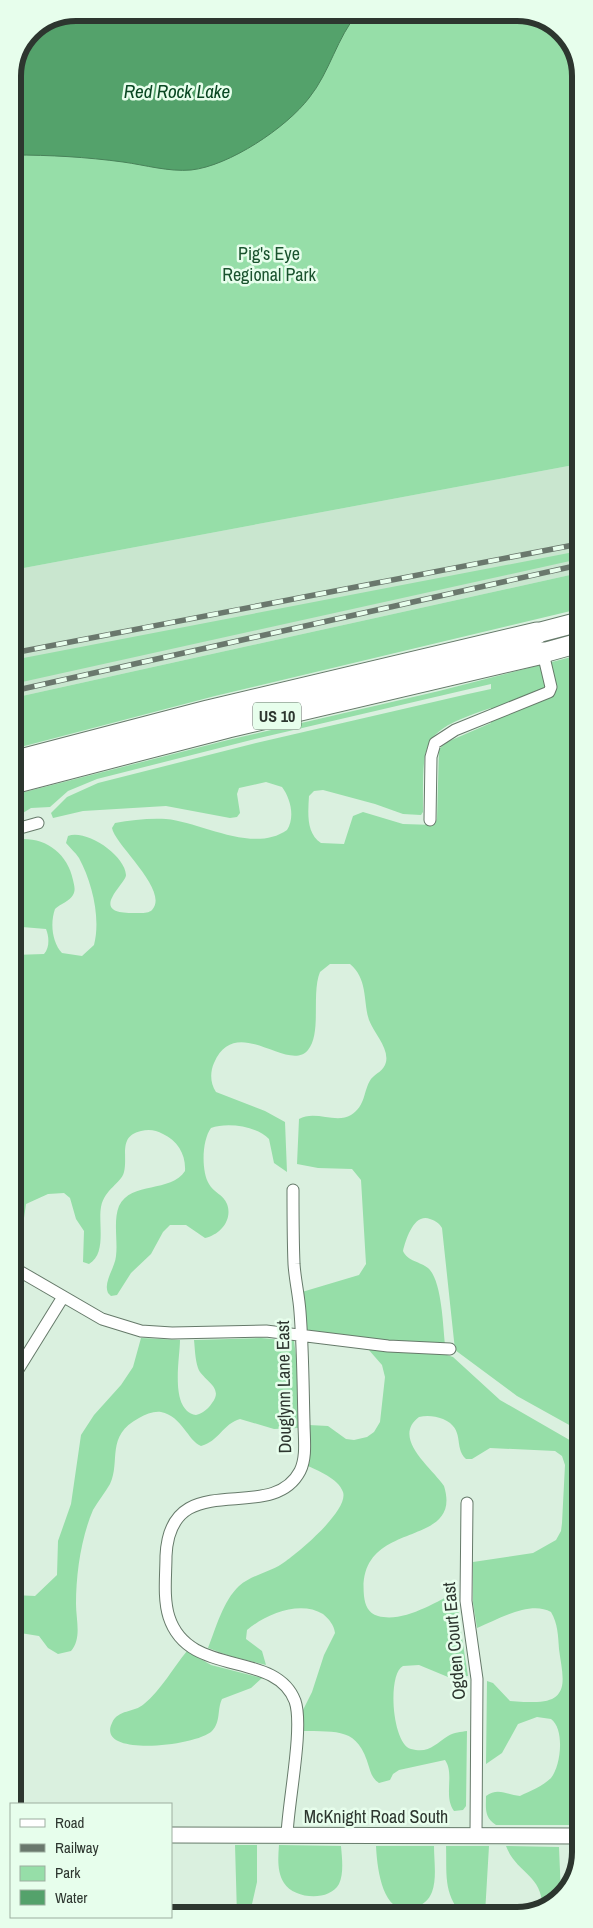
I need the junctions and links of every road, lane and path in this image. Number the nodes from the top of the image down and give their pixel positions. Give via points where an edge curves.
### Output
1 (572, 626) edge
2 (540, 643) junction
3 (572, 643) edge
4 (21, 760) edge
5 (21, 782) edge
6 (430, 820) dead end
7 (38, 823) dead end
8 (21, 828) edge
9 (293, 1190) dead end
10 (21, 1272) edge
11 (63, 1297) junction
12 (301, 1335) junction
13 (450, 1349) dead end
14 (21, 1365) edge
15 (467, 1503) dead end
16 (172, 1835) edge
17 (287, 1835) junction
18 (476, 1835) junction
19 (572, 1836) edge

1 - 2 highway, US 10
2 - 3 highway, US 10
2 - 4 highway, US 10 via 208,711
2 - 5 highway, US 10
2 - 6 street via 551,687 549,692 455,730 435,743 431,757
7 - 8 street
9 - 12 street, Douglynn Lane East via 294,1265
10 - 11 street
11 - 12 street via 102,1319 141,1331 266,1331
11 - 14 street
12 - 13 street via 388,1346
12 - 17 street, Douglynn Lane East via 304,1445 300,1471 288,1484 266,1495 212,1500 188,1510 173,1526 166,1556 167,1609 178,1634 211,1658 272,1675 284,1684 294,1699 297,1725
15 - 18 street, Ogden Court East via 466,1601 477,1680
16 - 17 street, McKnight Road South
17 - 18 street, McKnight Road South
18 - 19 street, McKnight Road South

